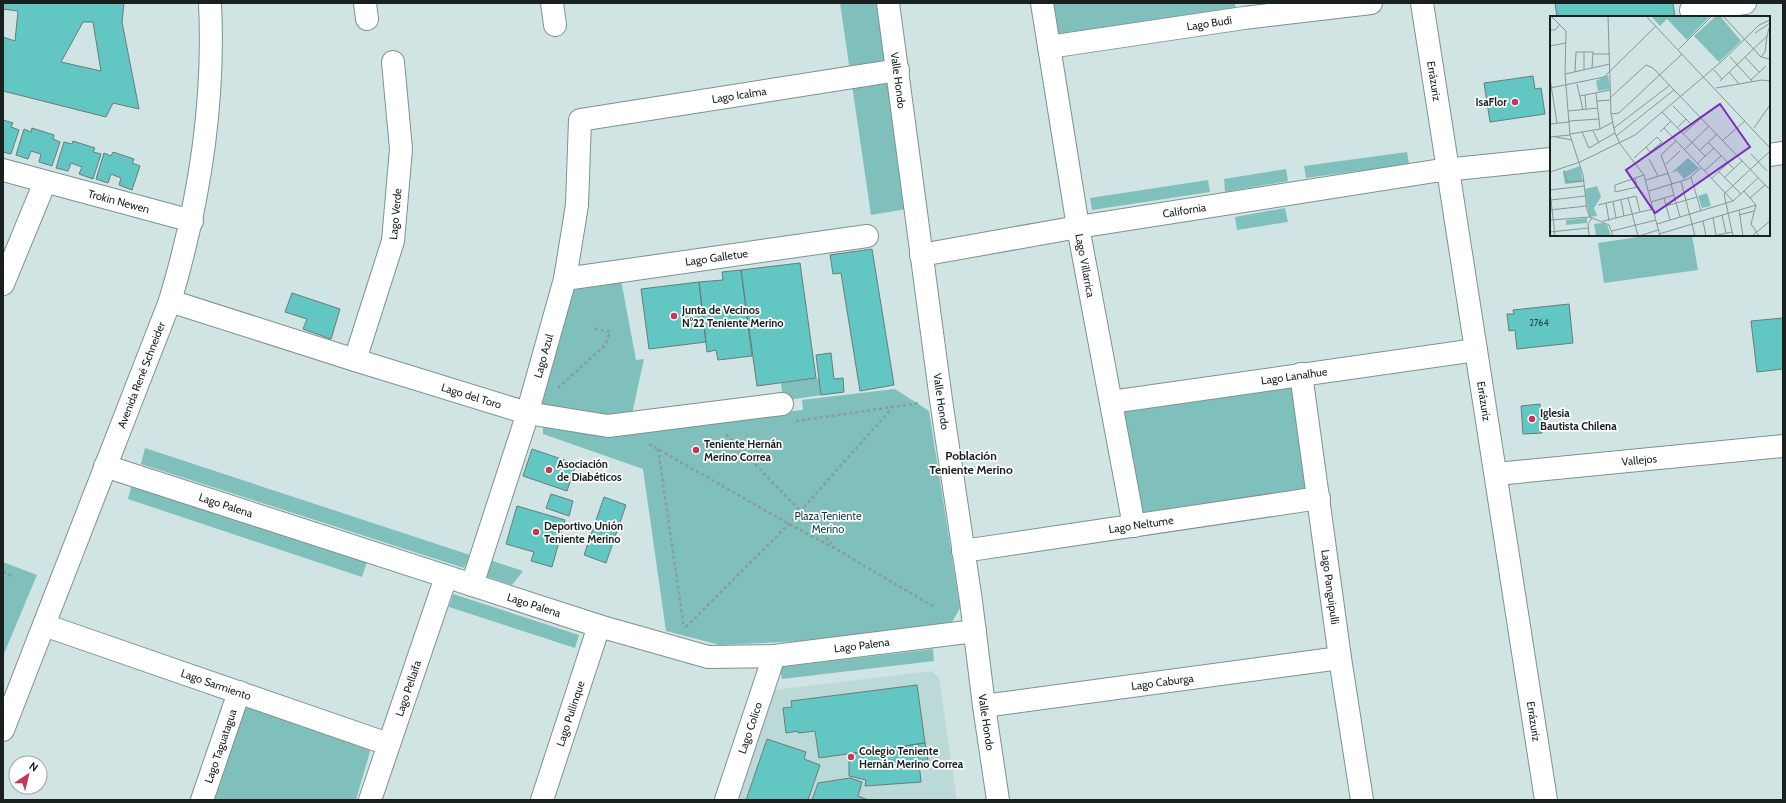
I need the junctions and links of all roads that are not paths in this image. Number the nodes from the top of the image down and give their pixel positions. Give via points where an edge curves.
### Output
1 (210, 3) edge
2 (552, 3) edge
3 (888, 3) edge
4 (1042, 3) edge
5 (1371, 3) edge
6 (1422, 3) edge
7 (1745, 3) edge
8 (1691, 10) dead end
9 (1243, 11) edge
10 (555, 25) dead end
11 (1049, 47) junction
12 (393, 62) dead end
13 (898, 70) junction
14 (580, 120) joint
15 (1783, 153) edge
16 (1770, 155) edge
17 (1550, 159) edge
18 (3, 170) edge
19 (1448, 170) junction
20 (45, 182) junction
21 (192, 221) junction
22 (1078, 227) junction
23 (867, 236) dead end
24 (921, 255) junction
25 (565, 279) junction
26 (3, 284) edge
27 (170, 301) junction
28 (1476, 350) junction
29 (354, 360) junction
30 (1301, 374) junction
31 (1111, 402) junction
32 (782, 404) dead end
33 (527, 413) junction
34 (1783, 446) edge
35 (106, 466) junction
36 (1496, 474) junction
37 (1319, 498) junction
38 (1134, 526) junction
39 (964, 551) junction
40 (446, 577) junction
41 (472, 585) junction
42 (44, 626) junction
43 (599, 626) junction
44 (975, 631) junction
45 (774, 656) junction
46 (1340, 658) junction
47 (239, 692) junction
48 (984, 706) junction
49 (3, 730) edge
50 (388, 744) junction
51 (202, 800) edge
52 (370, 800) edge
53 (542, 800) edge
54 (726, 800) edge
55 (998, 800) edge
56 (1362, 800) edge
57 (1546, 800) edge

1 - 21 street, Avenida René Schneider via 211,66 208,118
2 - 10 street
3 - 13 street, Valle Hondo
4 - 11 street, Lago Villarrica
5 - 9 street, Lago Budi
6 - 19 street, Errázuriz
7 - 8 street
9 - 11 street, Lago Budi
11 - 22 street, Lago Villarrica
12 - 29 street, Lago Verde via 401,149 393,241
13 - 14 street, Lago Icalma
13 - 24 street, Valle Hondo
14 - 25 street, Lago Azul via 577,205
15 - 16 street
17 - 19 street, California
18 - 20 street, Trokin Newen
19 - 22 street, California
19 - 28 street, Errázuriz
20 - 21 street, Trokin Newen
20 - 26 street
21 - 27 street, Avenida René Schneider
22 - 24 street, California
22 - 31 street, Lago Villarrica
23 - 25 street, Lago Galletue
24 - 39 street, Valle Hondo
25 - 33 street, Lago Azul
27 - 29 street, Lago del Toro
27 - 35 street, Avenida René Schneider
28 - 30 street, Lago Lanalhue
28 - 36 street, Errázuriz
29 - 33 street, Lago del Toro
30 - 31 street, Lago Lanalhue
30 - 37 street, Lago Panguipulli
31 - 38 street, Lago Villarrica
32 - 33 street, Lago del Toro via 608,426
33 - 41 street, Lago Azul
34 - 36 street, Vallejos
35 - 40 street, Lago Palena
35 - 42 street, Avenida René Schneider
36 - 57 street, Errázuriz
37 - 38 street, Lago Neltume
37 - 46 street, Lago Panguipulli
38 - 39 street, Lago Neltume
39 - 44 street, Valle Hondo
40 - 41 street, Lago Palena
40 - 50 street, Lago Pellaifa
41 - 43 street, Lago Palena
42 - 47 street, Lago Sarmiento
42 - 49 street, Avenida René Schneider
43 - 45 street, Lago Palena via 708,657
43 - 53 street, Lago Pullinque
44 - 45 street, Lago Palena
44 - 48 street, Valle Hondo
45 - 54 street, Lago Colico
46 - 48 street, Lago Caburga
46 - 56 street, Lago Panguipulli
47 - 50 street, Lago Sarmiento
47 - 51 street, Lago Taguatagua
48 - 55 street, Valle Hondo
50 - 52 street, Lago Pellaifa

